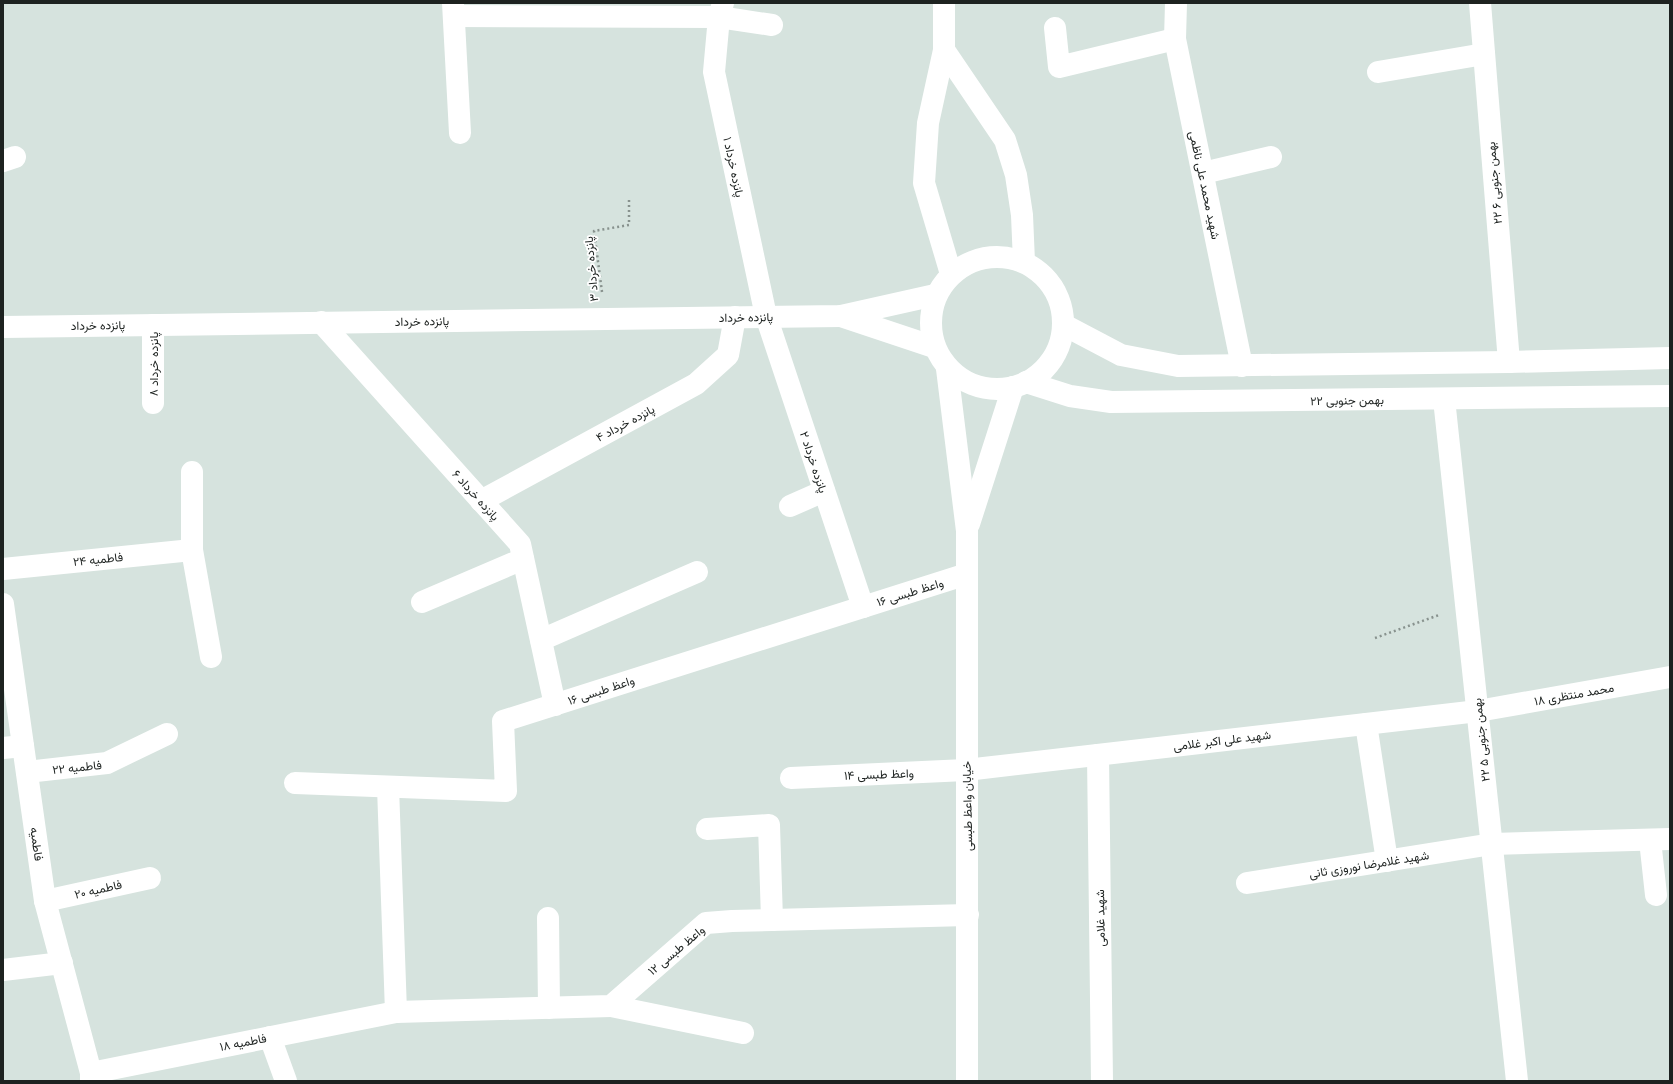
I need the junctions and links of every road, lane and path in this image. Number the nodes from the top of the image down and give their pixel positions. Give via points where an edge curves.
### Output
1 (944, 3) edge
2 (1176, 3) edge
3 (1480, 3) edge
4 (453, 10) edge
5 (721, 10) edge
6 (772, 25) dead end
7 (1055, 28) dead end
8 (1176, 39) junction
9 (944, 50) junction
10 (1484, 54) junction
11 (1378, 72) dead end
12 (460, 133) dead end
13 (1271, 157) dead end
14 (1203, 173) junction
15 (629, 197) dead end
16 (1024, 262) junction
17 (951, 274) junction
18 (935, 296) junction
19 (766, 316) junction
20 (841, 316) junction
21 (735, 317) junction
22 (605, 318) junction
23 (321, 322) junction
24 (153, 324) junction
25 (1064, 325) junction
26 (3, 326) edge
27 (934, 347) junction
28 (1670, 358) edge
29 (1509, 362) junction
30 (1242, 366) junction
31 (947, 369) junction
32 (1020, 385) junction
33 (1670, 396) edge
34 (1444, 399) junction
35 (153, 403) dead end
36 (192, 472) dead end
37 (824, 491) junction
38 (481, 501) junction
39 (790, 506) dead end
40 (967, 531) junction
41 (192, 550) junction
42 (523, 559) junction
43 (3, 569) edge
44 (697, 572) dead end
45 (967, 574) junction
46 (422, 602) dead end
47 (3, 604) edge
48 (1466, 605) junction
49 (863, 607) junction
50 (1375, 638) dead end
51 (540, 640) junction
52 (212, 657) dead end
53 (1670, 677) edge
54 (555, 705) junction
55 (1478, 711) junction
56 (1366, 724) junction
57 (167, 734) dead end
58 (13, 747) edge
59 (1098, 754) junction
60 (966, 770) junction
61 (27, 772) junction
62 (791, 778) dead end
63 (295, 783) dead end
64 (388, 787) junction
65 (707, 829) dead end
66 (1660, 839) edge
67 (1492, 844) junction
68 (1387, 861) junction
69 (150, 878) dead end
70 (1247, 883) dead end
71 (1656, 895) dead end
72 (45, 901) junction
73 (968, 915) junction
74 (548, 918) dead end
75 (772, 920) junction
76 (62, 963) junction
77 (3, 970) edge
78 (610, 1006) junction
79 (549, 1008) junction
80 (396, 1012) junction
81 (743, 1033) dead end
82 (270, 1037) junction
83 (91, 1077) edge
84 (286, 1081) edge
85 (967, 1081) edge
86 (1102, 1081) edge
87 (1517, 1081) edge

1 - 9 street
2 - 8 street, شهید محمد علی ناظمی
3 - 10 street, ۲۲ بهمن جنوبی ۶
4 - 5 street
4 - 12 street
5 - 6 street
5 - 19 street, پانزده خرداد ۱ via 714,72
7 - 8 street via 1059,67
8 - 14 street, شهید محمد علی ناظمی
9 - 16 street via 1005,140 1016,174 1022,215
9 - 17 street via 928,123 924,184
10 - 11 street
10 - 29 street, ۲۲ بهمن جنوبی ۶
13 - 14 street
14 - 30 street, شهید محمد علی ناظمی
15 - 22 path, پانزده خرداد ۳ via 629,225 594,231
16 - 17 street via 998,256 973,260
16 - 25 street via 1045,277 1056,294
17 - 18 street
18 - 20 street
18 - 27 street via 929,321
19 - 20 street, پانزده خرداد
19 - 21 street, پانزده خرداد
19 - 37 street, پانزده خرداد ۲
20 - 27 street
21 - 22 street, پانزده خرداد
21 - 38 street, پانزده خرداد ۴ via 728,355 696,384
22 - 23 street, پانزده خرداد
23 - 24 street, پانزده خرداد
23 - 38 street, پانزده خرداد ۶
24 - 26 street, پانزده خرداد
24 - 35 street, پانزده خرداد ۸
25 - 30 street via 1121,355 1178,366
25 - 32 street via 1058,351 1042,372
27 - 31 street
28 - 29 street
29 - 30 street
31 - 32 street via 969,385 994,391
31 - 40 street
32 - 34 street, ۲۲ بهمن جنوبی via 1111,402
32 - 40 street
33 - 34 street, ۲۲ بهمن جنوبی
34 - 48 street, ۲۲ بهمن جنوبی ۵
36 - 41 street
37 - 39 street
37 - 49 street, پانزده خرداد ۲
38 - 42 street, پانزده خرداد ۶ via 520,544
40 - 45 street, خیابان واعظ طبسی
41 - 43 street, فاطمیه ۲۴
41 - 52 street
42 - 46 street
42 - 51 street, پانزده خرداد ۶
44 - 51 street
45 - 49 street, واعظ طبسی ۱۶
45 - 60 street, خیابان واعظ طبسی
47 - 58 street, فاطمیه
48 - 50 path
48 - 55 street, ۲۲ بهمن جنوبی ۵
49 - 54 street, واعظ طبسی ۱۶
51 - 54 street, پانزده خرداد ۶
53 - 55 street, محمد منتظری ۱۸
54 - 64 street, واعظ طبسی ۱۶ via 503,721 506,791
55 - 56 street, شهید علی اکبر غلامی
55 - 67 street, ۲۲ بهمن جنوبی ۵
56 - 59 street, شهید علی اکبر غلامی
56 - 68 street
57 - 61 street, فاطمیه ۲۲ via 107,763
58 - 61 street, فاطمیه
59 - 60 street, شهید علی اکبر غلامی
59 - 86 street, شهید غلامی
60 - 62 street, واعظ طبسی ۱۴
60 - 73 street, خیابان واعظ طبسی
61 - 72 street, فاطمیه
63 - 64 street, واعظ طبسی ۱۶
64 - 80 street
65 - 75 street via 769,825
66 - 67 street, شهید غلامرضا نوروزی ثانی
66 - 71 street
67 - 68 street, شهید غلامرضا نوروزی ثانی
67 - 87 street, ۲۲ بهمن جنوبی ۵
68 - 70 street, شهید غلامرضا نوروزی ثانی
69 - 72 street, فاطمیه ۲۰
72 - 76 street, فاطمیه
73 - 75 street, واعظ طبسی ۱۲
73 - 85 street, خیابان واعظ طبسی
74 - 79 street
75 - 78 street, واعظ طبسی ۱۲ via 706,923
76 - 77 street
76 - 83 street, فاطمیه
78 - 79 street
78 - 81 street
79 - 80 street
80 - 82 street, فاطمیه ۱۸
82 - 83 street, فاطمیه ۱۸
82 - 84 street

